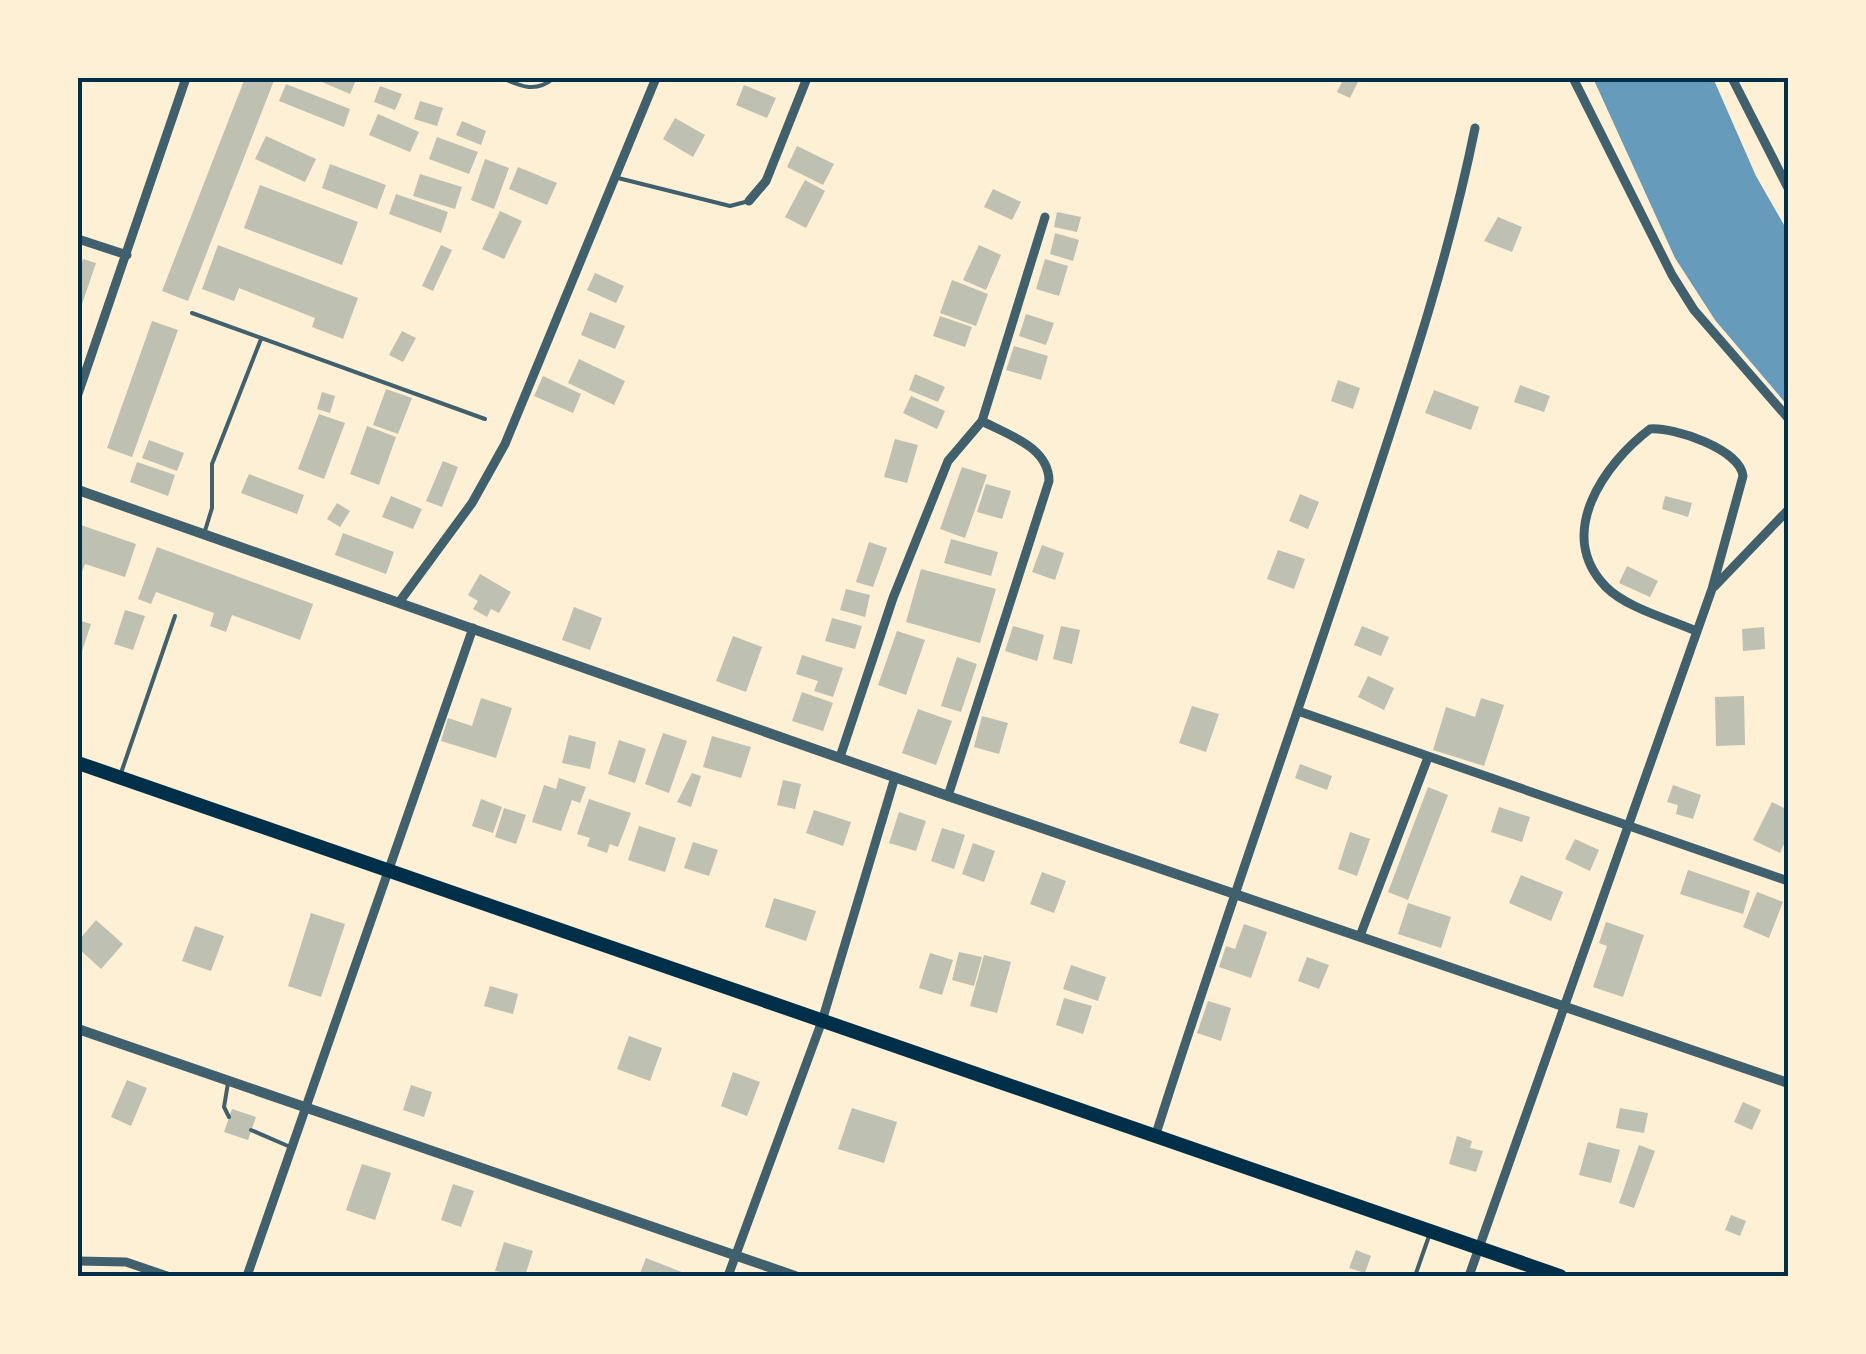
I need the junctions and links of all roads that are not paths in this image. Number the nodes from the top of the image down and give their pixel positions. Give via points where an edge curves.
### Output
1 (186, 78) edge
2 (502, 78) edge
3 (554, 78) edge
4 (656, 78) edge
5 (807, 78) edge
6 (1573, 78) edge
7 (1732, 78) edge
8 (1475, 128) dead end
9 (618, 178) junction
10 (1788, 188) edge
11 (749, 202) joint
12 (1046, 217) dead end
13 (78, 240) edge
14 (127, 255) junction
15 (192, 313) dead end
16 (262, 337) junction
17 (78, 394) edge
18 (1788, 418) edge
19 (485, 419) dead end
20 (982, 421) junction
21 (78, 490) edge
22 (1788, 510) edge
23 (204, 534) junction
24 (1712, 589) junction
25 (400, 601) junction
26 (175, 616) dead end
27 (473, 628) junction
28 (1696, 631) junction
29 (1298, 711) junction
30 (840, 757) junction
31 (1427, 760) junction
32 (78, 763) edge
33 (895, 777) junction
34 (120, 778) junction
35 (948, 796) junction
36 (1627, 827) junction
37 (391, 872) junction
38 (1788, 881) edge
39 (1232, 894) junction
40 (1360, 936) junction
41 (1562, 1005) junction
42 (822, 1021) junction
43 (78, 1028) edge
44 (228, 1078) junction
45 (1788, 1083) edge
46 (306, 1104) junction
47 (229, 1117) dead end
48 (251, 1130) dead end
49 (1155, 1137) junction
50 (291, 1148) junction
51 (1431, 1232) junction
52 (1479, 1248) junction
53 (736, 1256) junction
54 (78, 1261) edge
55 (168, 1276) edge
56 (247, 1276) edge
57 (728, 1276) edge
58 (795, 1276) edge
59 (1415, 1276) edge
60 (1469, 1276) edge
61 (1560, 1276) edge

1 - 14 street
2 - 3 lane via 524,88
4 - 9 street
5 - 11 street via 766,181
6 - 18 street via 1672,276
7 - 10 street
8 - 29 street via 1433,304
9 - 11 lane via 730,206
9 - 25 street via 489,478
12 - 20 street
13 - 14 street
14 - 17 street
15 - 16 lane
16 - 19 lane
16 - 23 lane via 212,464
20 - 30 street via 948,461 892,598
20 - 35 street via 1031,447 1049,469 1049,481
21 - 23 street
22 - 24 street
23 - 25 street
24 - 28 street
24 - 28 street via 1741,466 1702,442 1650,429 1590,496 1591,561 1612,591
25 - 27 street
26 - 34 lane
27 - 30 street
27 - 37 street
28 - 36 street
29 - 31 street
29 - 39 street
30 - 33 street
31 - 36 street
31 - 40 street
32 - 34 highway
33 - 35 street
33 - 42 street
34 - 37 highway
35 - 39 street
36 - 38 street
36 - 41 street
37 - 42 highway
37 - 46 street
39 - 40 street
39 - 49 street
40 - 41 street
41 - 45 street
41 - 52 street
42 - 49 highway
42 - 53 street
43 - 44 street
44 - 46 street
44 - 47 lane
46 - 50 street
46 - 53 street
48 - 50 lane
49 - 51 highway
50 - 56 street
51 - 52 highway
51 - 59 lane
52 - 60 street
52 - 61 highway
53 - 57 street
53 - 58 street
54 - 55 street via 126,1262

